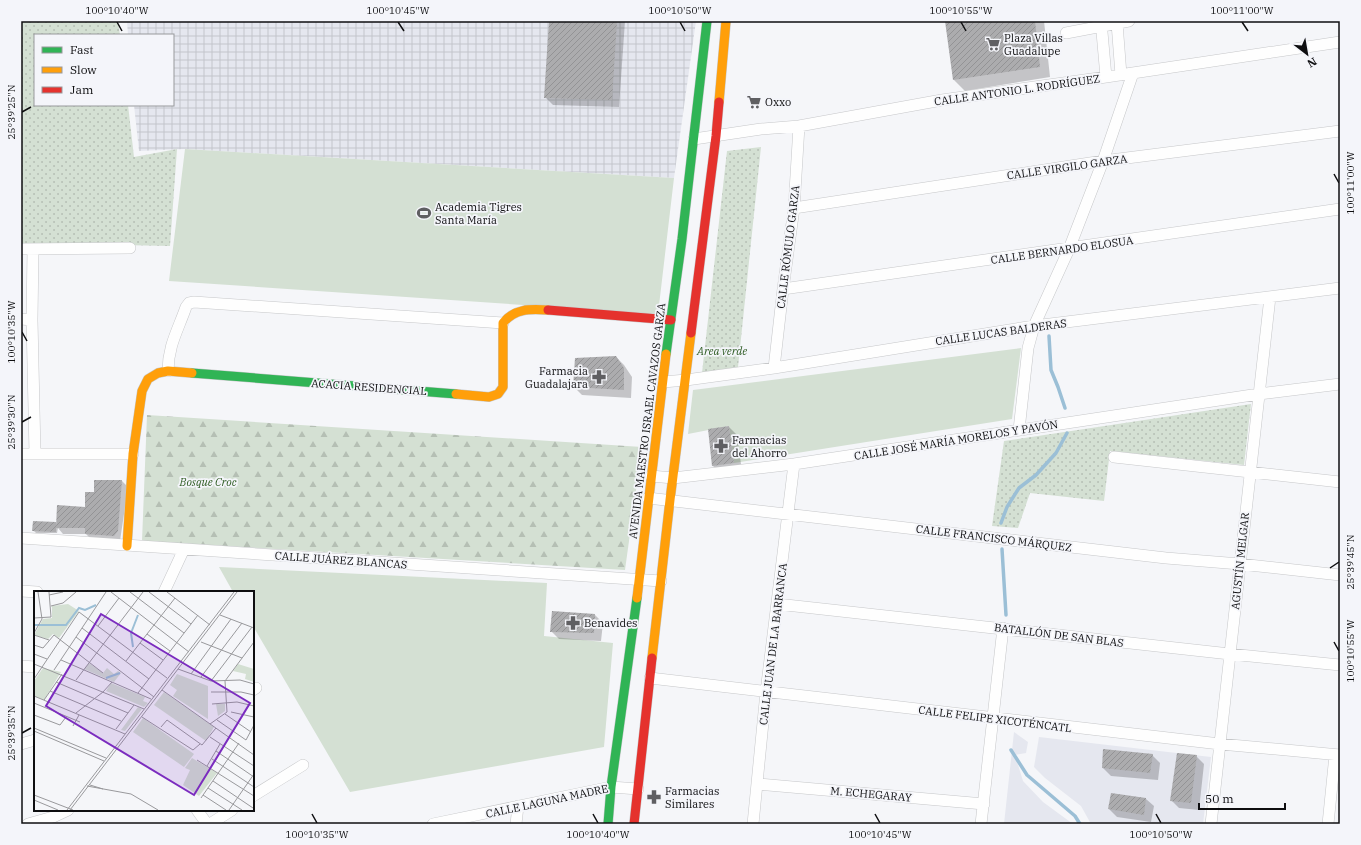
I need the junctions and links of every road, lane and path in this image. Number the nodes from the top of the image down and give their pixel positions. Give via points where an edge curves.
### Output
1 (707, 21) edge
2 (726, 21) edge
3 (1129, 21) edge
4 (1117, 23) junction
5 (1101, 24) edge
6 (1066, 33) dead end
7 (1340, 42) edge
8 (1133, 73) junction
9 (1121, 75) junction
10 (1106, 77) junction
11 (799, 126) junction
12 (1340, 130) edge
13 (716, 136) junction
14 (694, 139) junction
15 (1103, 161) junction
16 (794, 208) junction
17 (1340, 209) edge
18 (130, 248) dead end
19 (21, 249) edge
20 (33, 249) junction
21 (1069, 249) junction
22 (1340, 288) edge
23 (783, 289) junction
24 (1270, 298) junction
25 (26, 319) edge
26 (671, 320) junction
27 (503, 323) junction
28 (1034, 326) junction
29 (774, 368) junction
30 (168, 371) junction
31 (686, 380) junction
32 (663, 382) junction
33 (1340, 384) edge
34 (21, 388) edge
35 (32, 388) junction
36 (1259, 394) junction
37 (1019, 430) junction
38 (21, 454) edge
39 (35, 454) junction
40 (133, 454) junction
41 (1114, 457) dead end
42 (794, 464) junction
43 (1250, 472) junction
44 (651, 476) junction
45 (673, 478) junction
46 (1340, 482) edge
47 (648, 498) junction
48 (670, 500) junction
49 (788, 515) junction
50 (21, 538) edge
51 (127, 546) junction
52 (184, 549) junction
53 (1240, 564) junction
54 (1340, 576) edge
55 (639, 580) junction
56 (661, 581) junction
57 (21, 591) edge
58 (164, 591) edge
59 (34, 592) edge
60 (777, 604) junction
61 (1003, 628) junction
62 (1230, 654) junction
63 (1340, 665) edge
64 (21, 666) edge
65 (34, 667) edge
66 (650, 678) junction
67 (766, 692) junction
68 (994, 719) junction
69 (34, 740) edge
70 (21, 744) edge
71 (1220, 744) junction
72 (1337, 755) edge
73 (303, 765) dead end
74 (758, 784) junction
75 (611, 787) junction
76 (638, 789) junction
77 (254, 795) edge
78 (984, 804) junction
79 (518, 806) junction
80 (66, 811) edge
81 (199, 811) edge
82 (230, 811) edge
83 (28, 824) edge
84 (208, 824) edge
85 (433, 824) edge
86 (516, 824) edge
87 (608, 824) edge
88 (634, 824) edge
89 (753, 824) edge
90 (981, 824) edge
91 (1211, 824) edge
92 (1328, 824) edge

1 - 14 main road, AVENIDA MAESTRO ISRAEL CAVAZOS GARZA
2 - 13 main road
3 - 4 street
4 - 5 street
4 - 9 street
5 - 6 street
5 - 10 street
7 - 8 street, CALLE ANTONIO L. RODRÍGUEZ
8 - 9 street, CALLE ANTONIO L. RODRÍGUEZ
8 - 15 street
9 - 10 street, CALLE ANTONIO L. RODRÍGUEZ
10 - 11 street, CALLE ANTONIO L. RODRÍGUEZ via 942,100
11 - 13 street, CALLE ANTONIO L. RODRÍGUEZ
11 - 16 street, CALLE RÓMULO GARZA
12 - 15 street, CALLE VIRGILO GARZA
13 - 14 street, CALLE ANTONIO L. RODRÍGUEZ
13 - 31 main road
14 - 26 main road, AVENIDA MAESTRO ISRAEL CAVAZOS GARZA
15 - 16 street, CALLE VIRGILO GARZA
15 - 21 street
16 - 23 street, CALLE RÓMULO GARZA
17 - 21 street, CALLE BERNARDO ELOSUA
18 - 20 street
19 - 20 street
20 - 25 street
21 - 23 street, CALLE BERNARDO ELOSUA
21 - 28 street
22 - 24 street, CALLE LUCAS BALDERAS
23 - 29 street, CALLE RÓMULO GARZA
24 - 28 street, CALLE LUCAS BALDERAS
24 - 36 street, AGUSTÍN MELGAR
25 - 35 street
26 - 27 main road via 532,309 514,312
26 - 32 main road, AVENIDA MAESTRO ISRAEL CAVAZOS GARZA
27 - 30 street via 194,302 186,307 170,346
27 - 30 main road, ACACIA RESIDENCIAL via 503,387 498,394 489,397
28 - 29 street, CALLE LUCAS BALDERAS
28 - 37 street via 1028,348
29 - 31 street, CALLE LUCAS BALDERAS
30 - 40 main road via 156,372 144,383
31 - 32 street, CALLE LUCAS BALDERAS
31 - 45 main road
32 - 44 main road, AVENIDA MAESTRO ISRAEL CAVAZOS GARZA
33 - 36 street, CALLE JOSÉ MARÍA MORELOS Y PAVÓN
34 - 35 street
35 - 39 street
36 - 37 street, CALLE JOSÉ MARÍA MORELOS Y PAVÓN
36 - 43 street, AGUSTÍN MELGAR
37 - 42 street, CALLE JOSÉ MARÍA MORELOS Y PAVÓN
38 - 39 street
39 - 40 street
40 - 51 main road
41 - 43 street
42 - 45 street, CALLE JOSÉ MARÍA MORELOS Y PAVÓN
42 - 49 street, CALLE JUAN DE LA BARRANCA
43 - 46 street
43 - 53 street, AGUSTÍN MELGAR
44 - 45 street, CALLE JOSÉ MARÍA MORELOS Y PAVÓN
44 - 47 main road, AVENIDA MAESTRO ISRAEL CAVAZOS GARZA
45 - 48 main road
47 - 48 street, CALLE FRANCISCO MÁRQUEZ
47 - 55 main road, AVENIDA MAESTRO ISRAEL CAVAZOS GARZA
48 - 49 street, CALLE FRANCISCO MÁRQUEZ
48 - 56 main road
49 - 53 street, CALLE FRANCISCO MÁRQUEZ via 1166,558
49 - 60 street, CALLE JUAN DE LA BARRANCA
50 - 51 street, CALLE JUÁREZ BLANCAS
51 - 52 street, CALLE JUÁREZ BLANCAS
52 - 55 street, CALLE JUÁREZ BLANCAS
52 - 58 street
53 - 54 street, CALLE FRANCISCO MÁRQUEZ
53 - 62 street, AGUSTÍN MELGAR
55 - 56 street, CALLE JUÁREZ BLANCAS
55 - 75 main road, AVENIDA MAESTRO ISRAEL CAVAZOS GARZA
56 - 66 main road
57 - 59 street
60 - 61 street, BATALLÓN DE SAN BLAS
60 - 67 street, CALLE JUAN DE LA BARRANCA
61 - 62 street, BATALLÓN DE SAN BLAS
61 - 68 street
62 - 63 street, BATALLÓN DE SAN BLAS
62 - 71 street, AGUSTÍN MELGAR
64 - 65 street
66 - 67 street, CALLE FELIPE XICOTÉNCATL
66 - 76 main road
67 - 68 street, CALLE FELIPE XICOTÉNCATL
67 - 74 street, CALLE JUAN DE LA BARRANCA
68 - 71 street, CALLE FELIPE XICOTÉNCATL
68 - 78 street
69 - 70 street
71 - 72 street, CALLE FELIPE XICOTÉNCATL
71 - 91 street, AGUSTÍN MELGAR
72 - 92 street
73 - 77 street
74 - 78 street, M. ECHEGARAY
74 - 89 street, CALLE JUAN DE LA BARRANCA
75 - 76 street, CALLE LAGUNA MADRE
75 - 79 street, CALLE LAGUNA MADRE
75 - 87 main road, AVENIDA MAESTRO ISRAEL CAVAZOS GARZA
76 - 88 main road
78 - 90 street
79 - 85 street, CALLE LAGUNA MADRE
79 - 86 street
80 - 83 street
81 - 84 street
82 - 84 street

